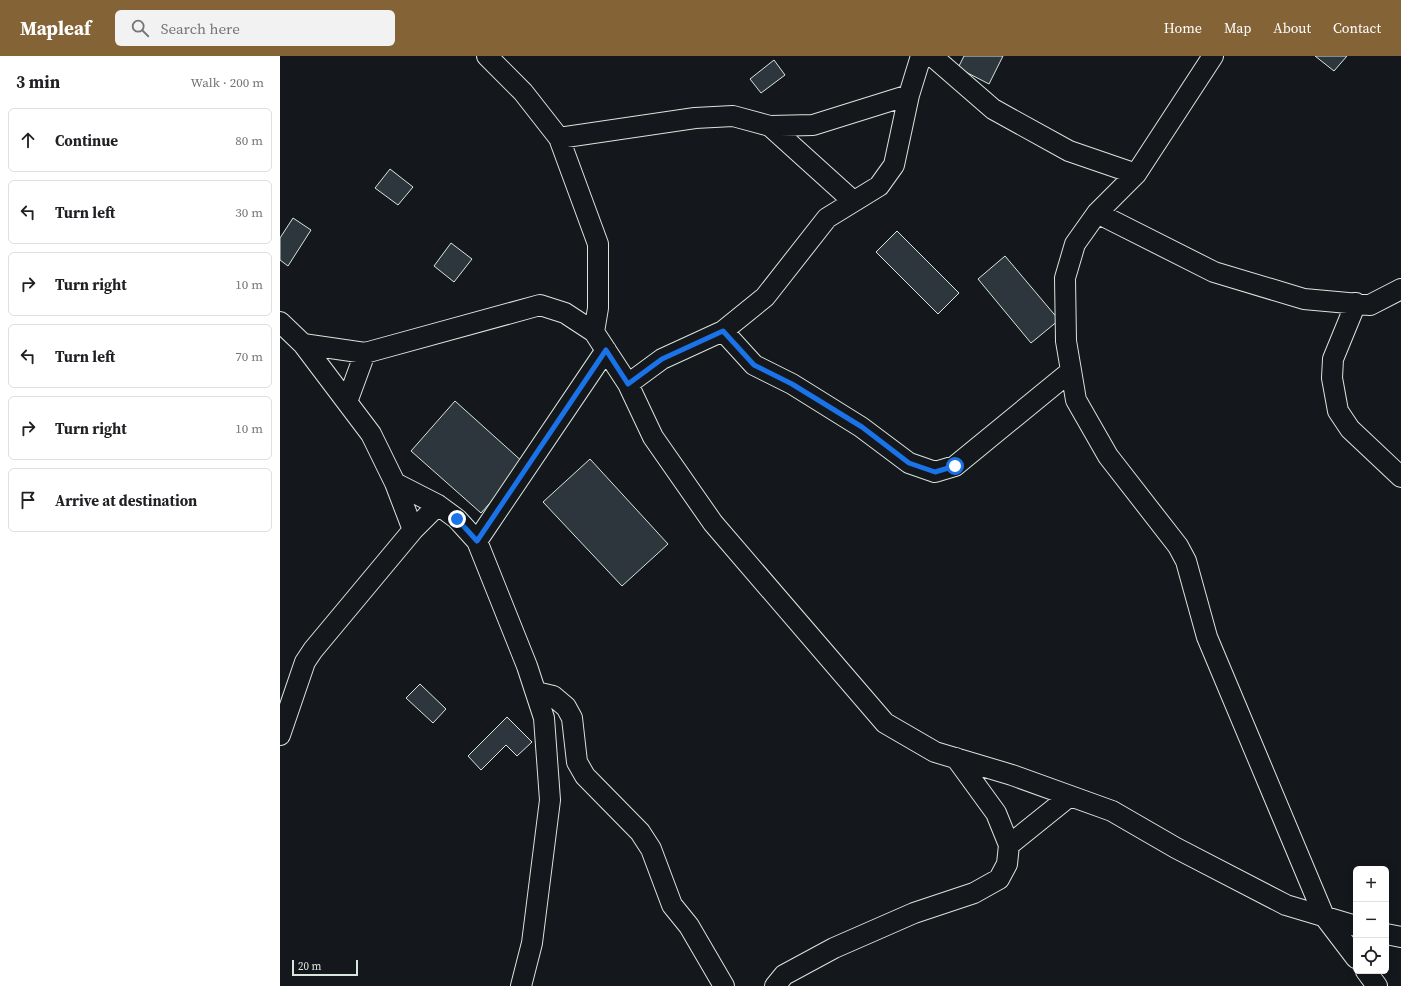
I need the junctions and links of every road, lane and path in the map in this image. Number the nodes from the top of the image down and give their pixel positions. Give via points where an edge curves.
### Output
1 (487, 56) edge
2 (921, 56) edge
3 (932, 56) edge
4 (1213, 56) edge
5 (909, 95) junction
6 (770, 126) junction
7 (559, 138) junction
8 (1136, 174) junction
9 (853, 201) junction
10 (1097, 213) junction
11 (1401, 289) edge
12 (1356, 303) junction
13 (280, 322) edge
14 (723, 331) junction
15 (594, 332) junction
16 (303, 344) junction
17 (606, 350) junction
18 (365, 352) junction
19 (1071, 371) junction
20 (628, 384) junction
21 (347, 402) junction
22 (1401, 477) edge
23 (395, 484) junction
24 (438, 505) junction
25 (413, 530) junction
26 (477, 541) junction
27 (536, 692) junction
28 (280, 735) edge
29 (956, 758) junction
30 (1070, 796) junction
31 (1009, 845) junction
32 (1324, 916) junction
33 (1353, 925) edge
34 (1389, 935) edge
35 (1401, 937) edge
36 (1353, 954) edge
37 (1368, 974) edge
38 (521, 986) edge
39 (724, 986) edge
40 (775, 986) edge
41 (1377, 986) edge

1 - 7 street via 523,92
2 - 5 street
3 - 8 street via 994,109 1070,151
4 - 8 street
5 - 6 street via 813,125
5 - 9 street via 894,165 879,186
6 - 7 street via 733,116 695,118
6 - 9 street
7 - 15 street via 598,244 598,308
8 - 10 street
9 - 14 street via 827,218 765,297
10 - 12 street via 1214,272 1304,299
10 - 19 street via 1075,244 1065,278 1066,341
11 - 12 street via 1370,305
12 - 22 street via 1333,359 1332,378 1338,411 1350,429
13 - 16 street
14 - 19 street via 754,365 792,384 862,427 909,463 935,472 955,466
14 - 20 street via 662,359
15 - 17 street
15 - 18 street via 565,313 540,305
16 - 18 street
16 - 21 street
17 - 20 street
17 - 26 street
18 - 21 street
19 - 32 street via 1076,400 1108,456 1178,546 1186,561 1206,638
20 - 29 street via 653,437 713,523 880,717 935,752
21 - 23 street via 371,434
23 - 24 street
23 - 25 street
24 - 25 street
24 - 26 street via 457,519
25 - 28 street via 305,662
26 - 27 street
27 - 38 street via 544,718 550,800 532,944
27 - 39 street via 553,696 566,706 572,718 577,762 584,776 640,832 651,849 672,904
29 - 30 street
29 - 31 street via 996,813
30 - 31 street
30 - 32 street via 1112,811 1176,848 1286,905
31 - 40 street via 1007,864 998,879 974,893 914,914 834,948 784,975
32 - 33 street
32 - 36 street
34 - 35 street
37 - 41 street

